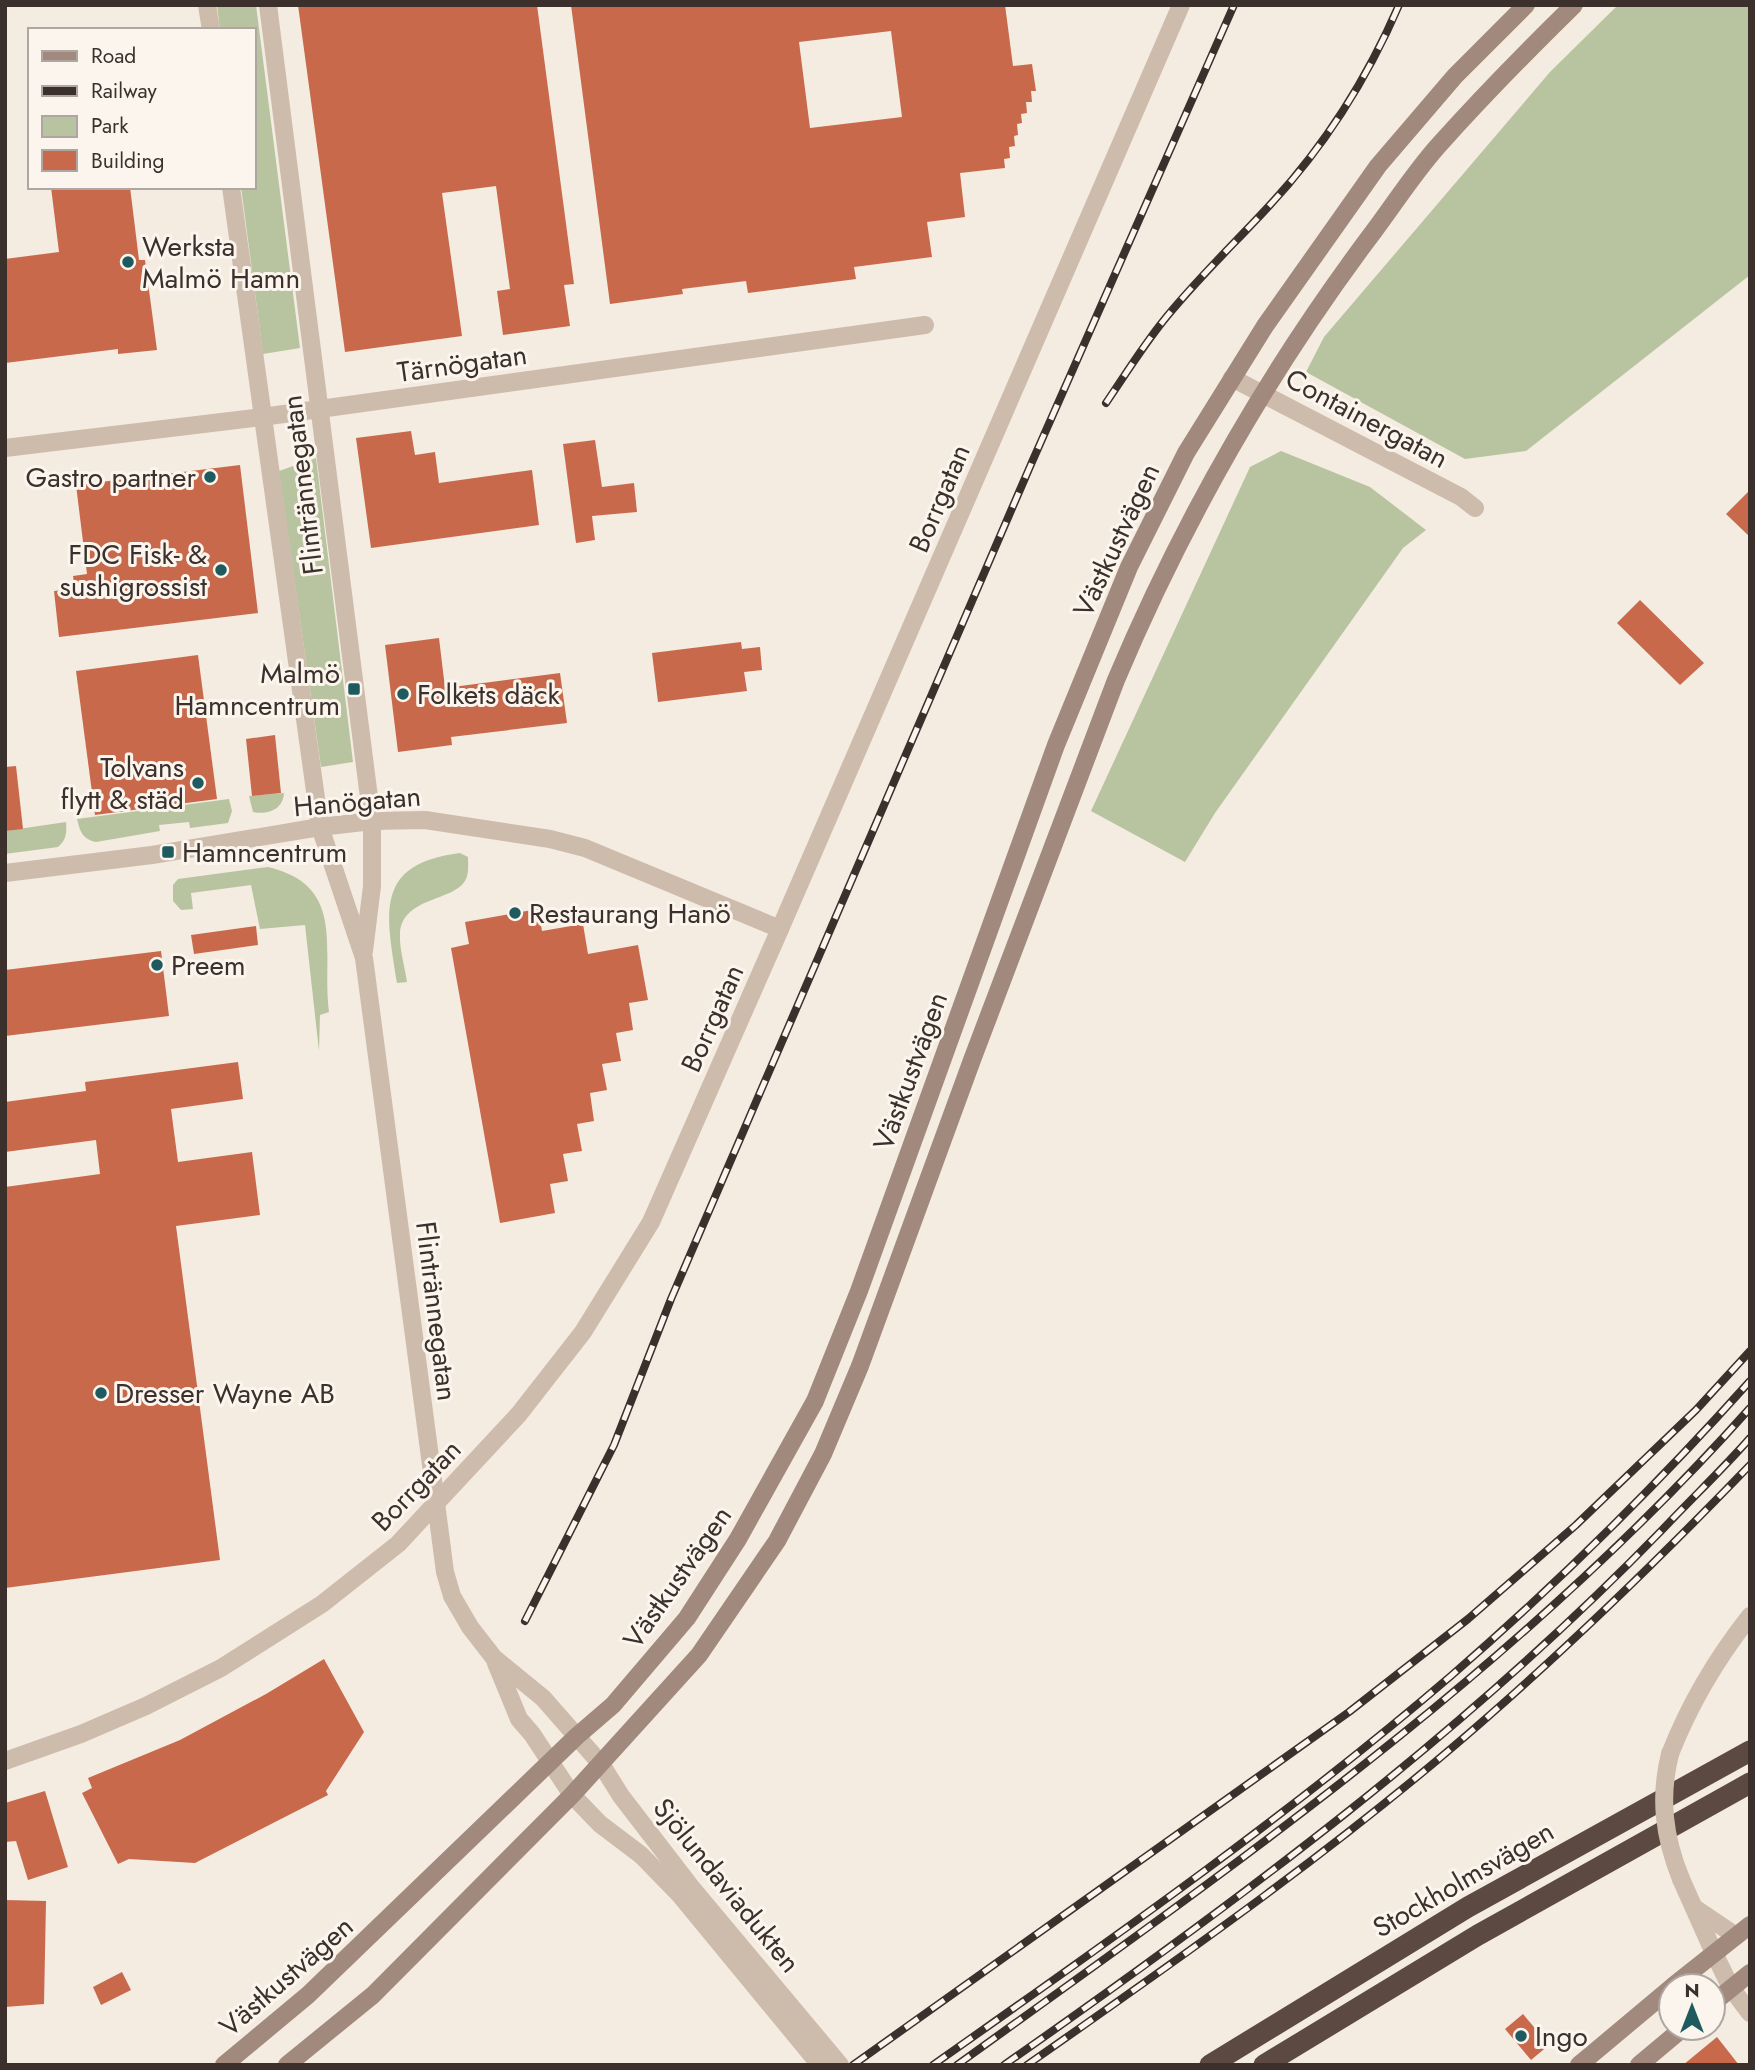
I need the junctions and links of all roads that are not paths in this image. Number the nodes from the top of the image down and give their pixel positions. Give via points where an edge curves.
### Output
1 (207, 5) edge
2 (268, 5) edge
3 (1181, 5) edge
4 (1526, 5) edge
5 (1574, 5) edge
6 (211, 28) edge
7 (231, 189) edge
8 (925, 325) dead end
9 (1232, 378) junction
10 (1264, 394) junction
11 (319, 409) junction
12 (262, 417) junction
13 (5, 447) edge
14 (1475, 508) dead end
15 (372, 821) junction
16 (320, 828) junction
17 (5, 873) edge
18 (780, 929) junction
19 (363, 958) junction
20 (1750, 1616) edge
21 (494, 1658) junction
22 (577, 1736) junction
23 (1750, 1751) edge
24 (5, 1761) edge
25 (550, 1763) junction
26 (601, 1764) junction
27 (1750, 1783) edge
28 (572, 1795) junction
29 (1696, 1909) junction
30 (1745, 1935) edge
31 (1714, 1954) junction
32 (1691, 1972) edge
33 (1750, 1973) edge
34 (1731, 1988) junction
35 (1727, 1991) edge
36 (1657, 1999) edge
37 (1750, 2013) edge
38 (1666, 2042) edge
39 (224, 2065) edge
40 (286, 2065) edge
41 (820, 2065) edge
42 (840, 2065) edge
43 (1210, 2065) edge
44 (1264, 2065) edge
45 (1578, 2065) edge
46 (1639, 2065) edge

1 - 6 street
2 - 11 street, Flintrännegatan
3 - 18 street, Borrgatan
4 - 9 main road, Västkustvägen via 1455,76 1378,166
5 - 10 main road, Västkustvägen via 1436,148 1353,259
7 - 12 street, Flintrännegatan
8 - 11 street, Tärnögatan
9 - 10 street, Containergatan
9 - 22 main road, Västkustvägen via 1186,453 1129,567 1066,720 815,1401 738,1539 687,1618 613,1705
10 - 14 street, Containergatan
10 - 26 main road, Västkustvägen via 1187,529 1116,680 824,1454 777,1541 698,1655
11 - 12 street, Tärnögatan
11 - 15 street, Flintrännegatan
12 - 13 street, Tärnögatan
12 - 16 street, Flintrännegatan
15 - 16 street, Hanögatan
15 - 18 street, Hanögatan via 425,820 585,848
15 - 19 street, Flintrännegatan via 373,886
16 - 17 street, Hanögatan
16 - 19 street, Flintrännegatan
18 - 24 street, Borrgatan via 651,1222 583,1332 519,1414 398,1544 322,1604 221,1668 146,1706
19 - 21 street, Flintrännegatan, bridge via 445,1572 470,1628
20 - 29 street, bridge via 1685,1715 1663,1789 1669,1842
21 - 22 street, Flintrännegatan via 542,1698
21 - 25 street, Flintrännegatan via 519,1718
22 - 25 main road, Västkustvägen
22 - 26 street, Sjölundaviadukten
23 - 43 highway, Stockholmsvägen via 1468,1907
25 - 28 street, Sjölundaviadukten
25 - 39 main road, Västkustvägen via 308,1995
26 - 28 main road, Västkustvägen
26 - 42 street, Sjölundaviadukten via 657,1843
27 - 44 highway, Stockholmsvägen via 1467,1942
28 - 40 main road, Västkustvägen via 373,1995
28 - 41 street, Sjölundaviadukten via 680,1895
29 - 30 street
29 - 31 street
30 - 31 main road
31 - 32 main road
31 - 34 street
33 - 34 main road
34 - 35 main road
34 - 37 street
36 - 45 main road
38 - 46 main road

